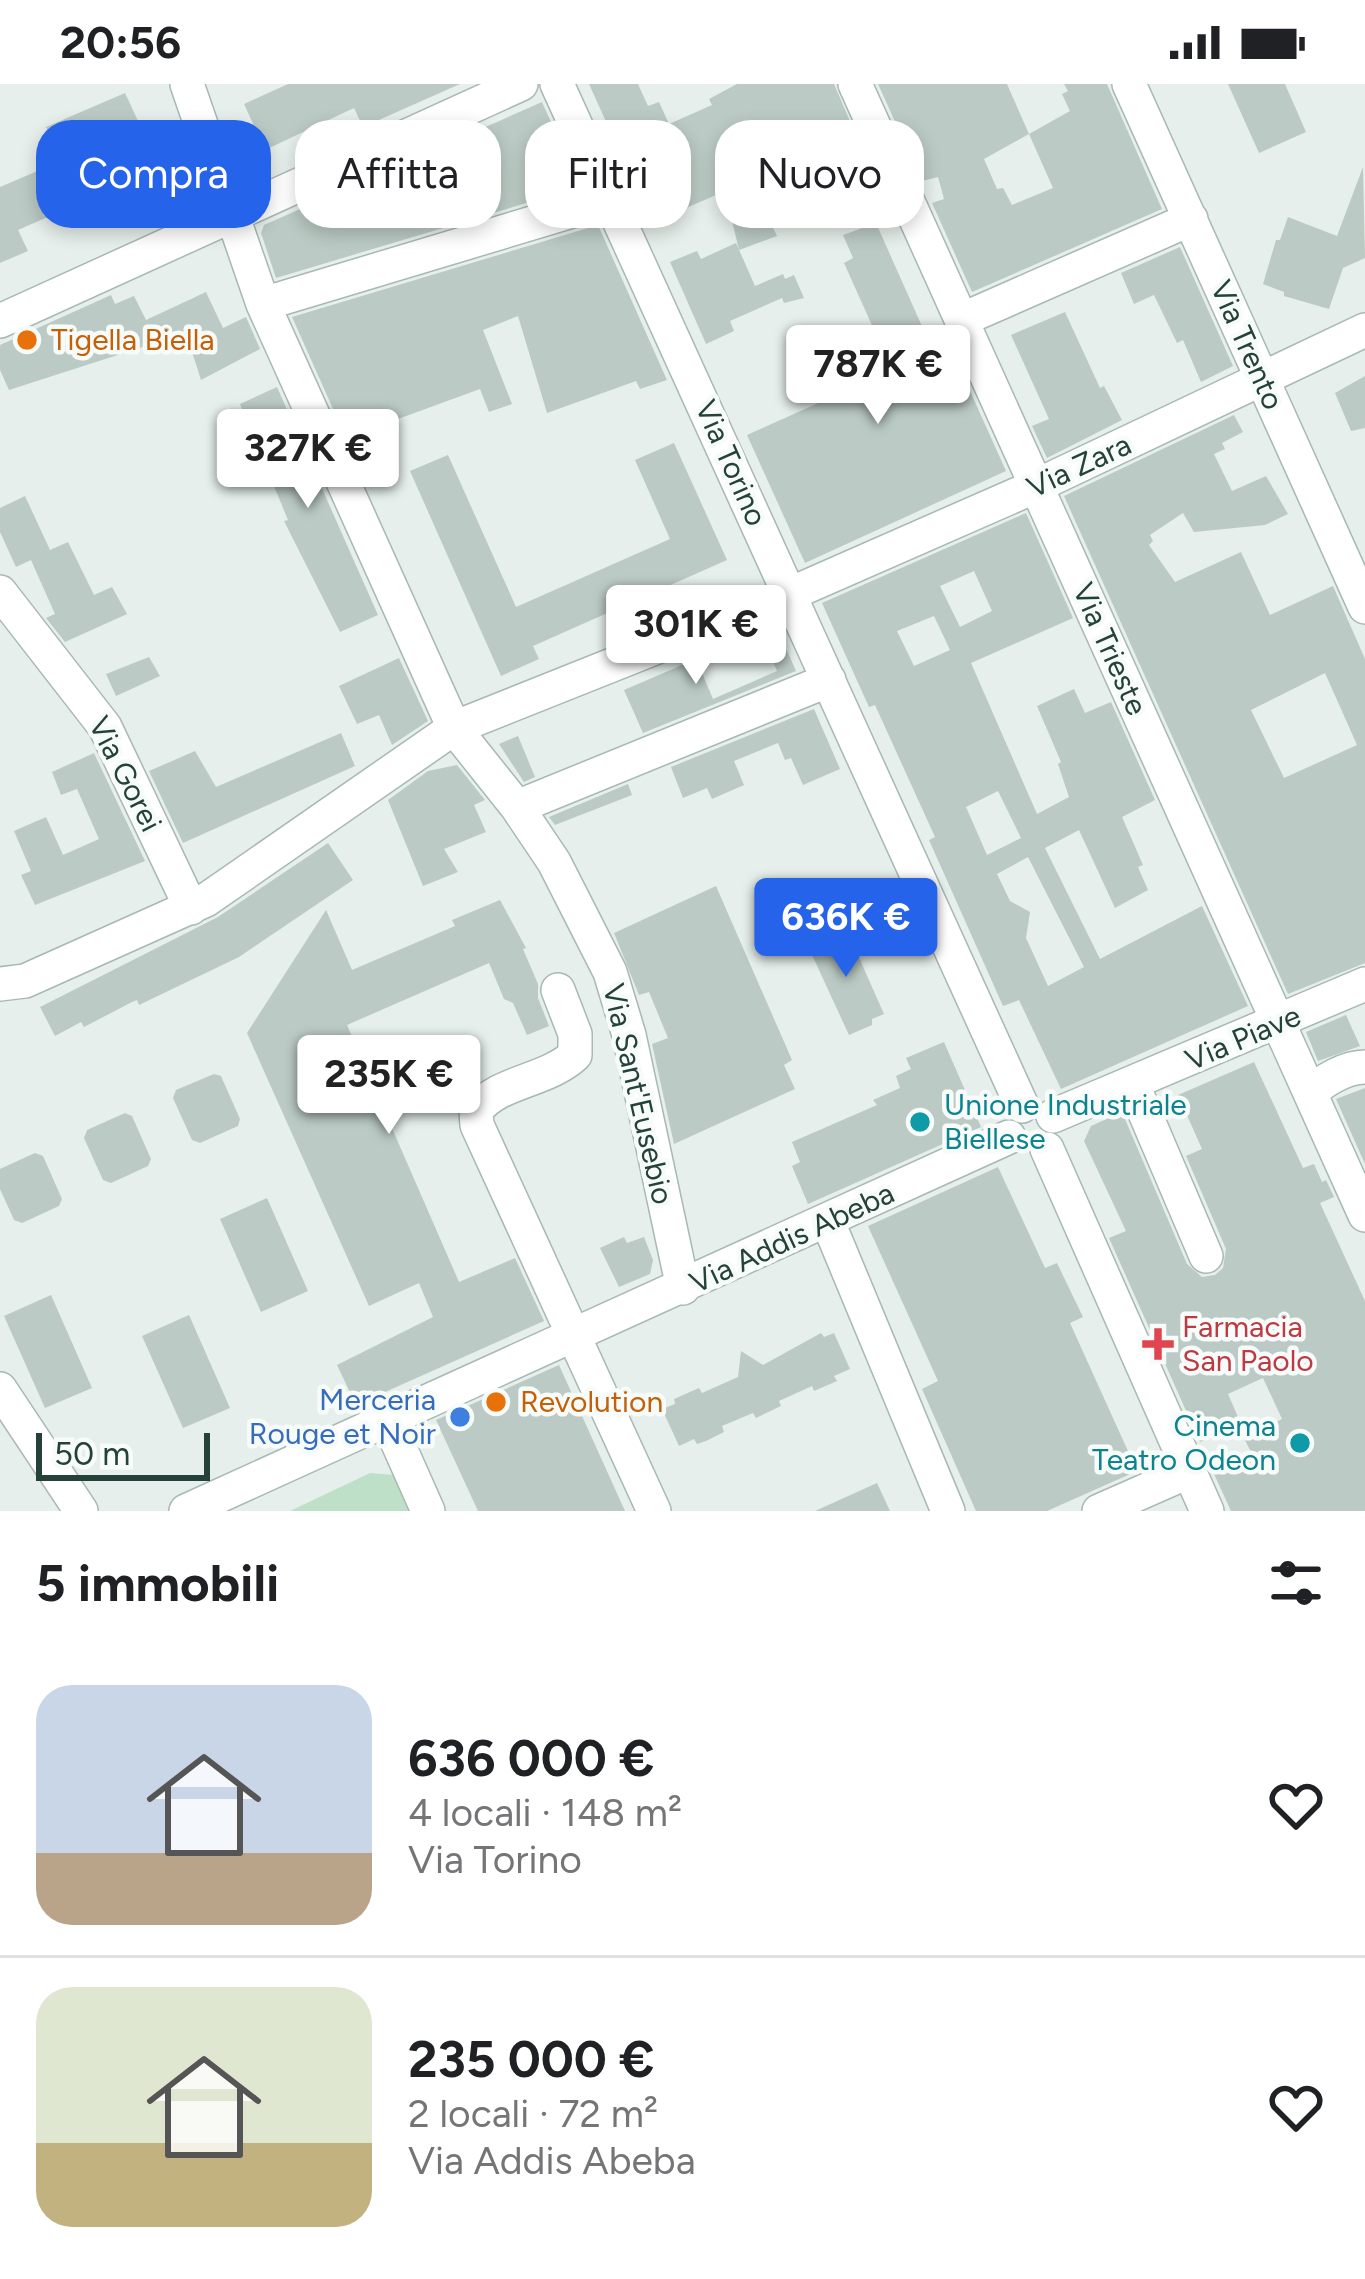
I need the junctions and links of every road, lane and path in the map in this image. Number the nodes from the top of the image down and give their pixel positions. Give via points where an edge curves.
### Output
1 (187, 84) edge
2 (521, 84) edge
3 (557, 84) edge
4 (855, 84) edge
5 (1129, 84) edge
6 (199, 120) edge
7 (574, 120) edge
8 (271, 199) edge
9 (1190, 219) junction
10 (525, 226) edge
11 (207, 228) edge
12 (235, 228) edge
13 (625, 228) edge
14 (263, 304) junction
15 (961, 320) junction
16 (0, 321) edge
17 (1365, 330) edge
18 (1263, 380) junction
19 (1036, 486) junction
20 (0, 592) edge
21 (790, 594) junction
22 (1365, 607) edge
23 (829, 680) junction
24 (454, 728) junction
25 (517, 807) junction
26 (191, 908) junction
27 (0, 984) edge
28 (1365, 984) edge
29 (558, 991) dead end
30 (1279, 1022) junction
31 (1365, 1067) edge
32 (1133, 1085) junction
33 (1311, 1094) junction
34 (1033, 1127) junction
35 (1365, 1215) edge
36 (828, 1222) junction
37 (1206, 1256) dead end
38 (683, 1288) junction
39 (574, 1338) junction
40 (0, 1389) edge
41 (388, 1421) junction
42 (1190, 1472) junction
43 (81, 1511) edge
44 (187, 1511) edge
45 (428, 1511) edge
46 (654, 1511) edge
47 (948, 1511) edge
48 (1099, 1511) edge
49 (1207, 1511) edge

1 - 6 street, Via Sant'Eusebio
2 - 8 street
3 - 7 street, Via Torino
4 - 15 street, Via Trieste
5 - 9 street, Via Trento
9 - 15 street
9 - 18 street, Via Trento
10 - 14 street
11 - 16 street
12 - 14 street, Via Sant'Eusebio
13 - 21 street, Via Torino
14 - 24 street, Via Sant'Eusebio
15 - 19 street, Via Trieste
17 - 18 street, Via Zara
18 - 19 street, Via Zara
18 - 22 street, Via Trento
19 - 21 street, Via Zara
19 - 30 street, Via Trieste
20 - 26 street, Via Gorei via 105,727
21 - 23 street, Via Torino
21 - 24 street, Via Zara
23 - 25 street
23 - 34 street, Via Torino
24 - 25 street, Via Sant'Eusebio
24 - 26 street
25 - 38 street, Via Sant'Eusebio via 610,972
26 - 27 street via 25,981
28 - 30 street, Via Piave
29 - 39 street via 575,1055 558,1071 487,1096 476,1111
30 - 32 street, Via Piave
30 - 33 street, Via Trieste
31 - 33 street
32 - 34 street, Via Piave
32 - 37 street
33 - 35 street, Via Trieste
34 - 36 street, Via Addis Abeba
34 - 42 street, Via Torino
36 - 38 street, Via Addis Abeba
36 - 47 street
38 - 39 street, Via Addis Abeba
39 - 41 street, Via Addis Abeba
39 - 46 street
40 - 43 street
41 - 44 street, Via Addis Abeba
41 - 45 street
42 - 48 street
42 - 49 street, Via Torino

